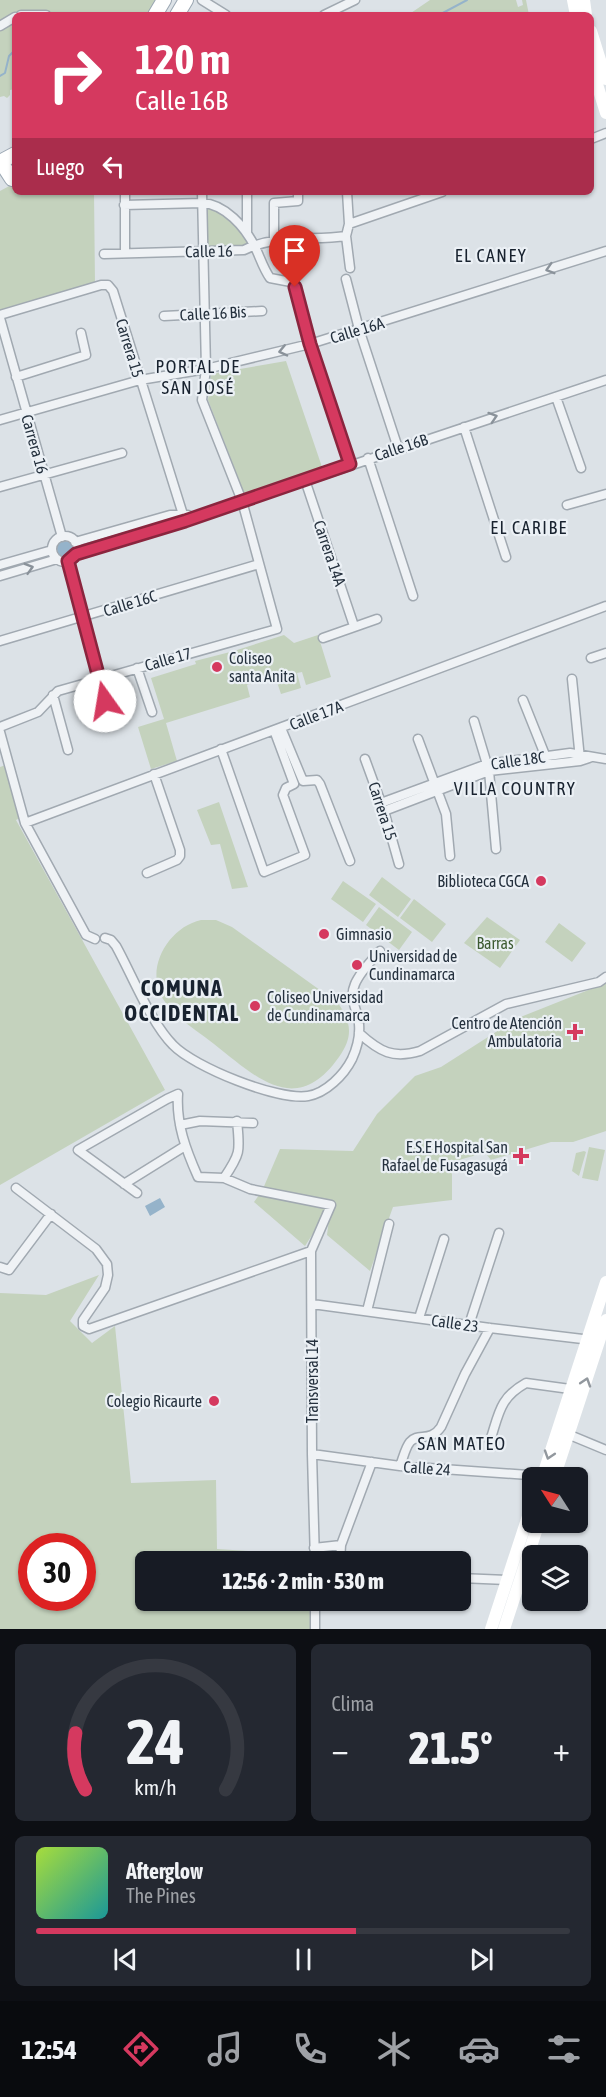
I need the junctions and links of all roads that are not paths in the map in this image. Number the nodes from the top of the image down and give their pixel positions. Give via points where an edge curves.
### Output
1 (202, 0) edge
2 (355, 0) edge
3 (221, 12) edge
4 (330, 12) edge
5 (594, 41) edge
6 (594, 75) edge
7 (606, 79) edge
8 (606, 113) edge
9 (1, 162) edge
10 (9, 180) edge
11 (124, 195) edge
12 (202, 195) edge
13 (247, 195) edge
14 (298, 195) edge
15 (348, 195) edge
16 (433, 195) edge
17 (202, 203) junction
18 (124, 206) junction
19 (349, 224) junction
20 (246, 232) junction
21 (346, 236) junction
22 (274, 240) junction
23 (254, 245) junction
24 (203, 250) junction
25 (606, 251) edge
26 (125, 253) junction
27 (104, 254) dead end
28 (350, 268) dead end
29 (346, 279) dead end
30 (262, 311) dead end
31 (205, 313) junction
32 (0, 316) edge
33 (164, 316) dead end
34 (359, 329) junction
35 (81, 333) dead end
36 (310, 344) junction
37 (4, 352) edge
38 (206, 369) junction
39 (16, 376) junction
40 (140, 380) junction
41 (606, 380) edge
42 (556, 397) junction
43 (26, 413) junction
44 (0, 420) edge
45 (464, 427) junction
46 (398, 448) junction
47 (122, 453) dead end
48 (368, 458) junction
49 (350, 464) junction
50 (582, 468) dead end
51 (44, 474) junction
52 (305, 480) junction
53 (0, 488) edge
54 (606, 494) edge
55 (242, 501) junction
56 (567, 505) dead end
57 (185, 517) junction
58 (62, 537) junction
59 (75, 542) junction
60 (52, 550) junction
61 (76, 554) junction
62 (506, 557) dead end
63 (57, 559) junction
64 (68, 561) junction
65 (259, 564) junction
66 (0, 565) edge
67 (0, 576) edge
68 (413, 596) dead end
69 (606, 606) edge
70 (83, 617) junction
71 (377, 619) dead end
72 (354, 626) junction
73 (323, 638) dead end
74 (0, 641) edge
75 (606, 653) edge
76 (591, 658) dead end
77 (137, 668) junction
78 (101, 678) junction
79 (572, 679) dead end
80 (53, 696) junction
81 (523, 700) dead end
82 (105, 701) dead end
83 (152, 712) dead end
84 (474, 721) dead end
85 (278, 729) junction
86 (0, 732) edge
87 (418, 739) dead end
88 (222, 749) junction
89 (68, 750) dead end
90 (583, 758) junction
91 (365, 759) dead end
92 (606, 759) edge
93 (547, 760) junction
94 (488, 767) junction
95 (154, 774) junction
96 (436, 787) junction
97 (382, 807) junction
98 (25, 823) junction
99 (496, 849) dead end
100 (450, 856) dead end
101 (350, 861) dead end
102 (399, 864) dead end
103 (147, 873) dead end
104 (105, 938) dead end
105 (95, 939) dead end
106 (380, 951) dead end
107 (606, 977) edge
108 (359, 1034) junction
109 (374, 1047) junction
110 (355, 1051) junction
111 (237, 1121) junction
112 (254, 1123) dead end
113 (180, 1125) junction
114 (185, 1146) junction
115 (224, 1178) junction
116 (124, 1184) junction
117 (16, 1188) dead end
118 (136, 1193) dead end
119 (51, 1214) junction
120 (389, 1224) dead end
121 (499, 1233) dead end
122 (444, 1239) dead end
123 (311, 1251) junction
124 (0, 1267) edge
125 (606, 1282) edge
126 (312, 1304) junction
127 (367, 1311) junction
128 (419, 1318) junction
129 (606, 1320) edge
130 (469, 1325) junction
131 (490, 1328) junction
132 (593, 1340) junction
133 (570, 1389) junction
134 (562, 1433) junction
135 (490, 1441) dead end
136 (606, 1450) edge
137 (312, 1454) junction
138 (372, 1462) junction
139 (400, 1466) junction
140 (550, 1467) edge
141 (522, 1475) edge
142 (522, 1533) edge
143 (535, 1533) edge
144 (341, 1545) junction
145 (314, 1548) junction
146 (314, 1551) edge
147 (341, 1551) edge
148 (471, 1578) edge
149 (507, 1580) junction
150 (315, 1611) edge
151 (315, 1629) edge
152 (491, 1629) edge
153 (504, 1629) edge

1 - 3 street
2 - 4 street
5 - 7 main road
6 - 8 main road
9 - 10 main road
11 - 18 street
12 - 17 street
13 - 20 street
14 - 22 street via 298,201 274,202
15 - 19 street
16 - 19 street
17 - 18 street
17 - 20 street via 222,208
17 - 24 street
18 - 26 street
19 - 21 street
20 - 23 street
21 - 22 street, Calle 16
21 - 28 street
22 - 23 street, Calle 16
23 - 24 street, Calle 16 via 244,250
23 - 36 street via 270,278 287,280 295,287
24 - 26 street, Calle 16
24 - 31 street
25 -> 34 street, Calle 16A
26 - 27 street, Calle 16
29 - 34 street
30 - 31 street, Calle 16 Bis
31 - 33 street, Calle 16 Bis
31 - 38 street
32 - 37 street, Carrera 16
32 - 40 street, Carrera 15 via 108,285
34 - 36 street, Calle 16A
34 - 46 street
35 - 39 street via 86,355
36 -> 38 street, Calle 16A
36 - 49 street
37 - 39 street, Carrera 16
38 - 40 street, Calle 16A
38 - 55 street via 202,400
39 - 43 street, Carrera 16
40 - 43 street, Calle 16A
40 - 57 street, Carrera 15
41 - 42 street, Calle 16B
45 -> 42 street, Calle 16B
42 - 50 street
43 - 44 street, Calle 16A
43 - 51 street, Carrera 16
45 - 46 street, Calle 16B
45 - 62 street
46 - 48 street, Calle 16B
47 - 51 street
48 - 49 street, Calle 16B
48 - 68 street
49 - 52 street, Calle 16B
51 - 53 street
51 - 58 street, Carrera 16
52 - 55 street, Calle 16B
52 - 72 street, Carrera 14A
54 - 56 street
55 - 57 street, Calle 16B
55 - 65 street
57 - 59 street, Calle 16B via 170,515
57 - 61 street, Calle 16B
58 - 59 street
58 - 60 street via 54,542
59 - 61 street
60 - 63 street
60 - 66 street
61 - 64 street
63 - 64 street
67 -> 63 street
64 - 70 street
65 - 70 street, Calle 16C
65 - 77 street, Calle 17 via 277,629
69 - 85 street, Calle 17A
70 - 74 street, Calle 16C
70 - 78 street
71 - 72 street
72 - 73 street
75 - 76 street
77 - 78 street, Calle 17
77 - 83 street
78 - 80 street, Calle 17
78 - 82 street
79 - 90 street
80 - 86 street, Calle 17 via 33,716
80 - 89 street
81 - 93 street
84 - 94 street
85 - 88 street, Calle 17A
85 - 88 street via 294,784 283,795 305,855 264,872
85 - 101 street via 303,781 313,779 320,784
86 - 98 street
87 - 96 street
88 - 95 street, Calle 17A
90 - 92 street, Calle 18C
90 - 93 street, Calle 18C via 570,753
91 - 97 street, Carrera 15
93 - 94 street, Calle 18C
94 - 96 street, Calle 18C
94 - 99 street
95 - 98 street, Calle 17A
95 - 103 street via 180,856
96 - 97 street, Calle 18C
96 - 100 street via 446,814
97 - 102 street, Carrera 15
98 - 105 street via 86,935
104 - 110 street via 116,946 163,1034 199,1064 271,1092 307,1097 338,1078
106 - 108 street via 352,993
107 - 109 street via 599,982 506,1004 420,1051 390,1054
108 - 109 street
108 - 110 street
109 - 110 street
111 - 112 street
111 - 113 street
111 - 115 street via 238,1159
113 - 114 street
113 - 116 street via 178,1094 78,1150
114 - 115 street via 198,1176
114 - 116 street
115 - 123 street, Transversal 14 via 250,1189 331,1205
116 - 118 street
117 - 119 street
119 - 123 street via 96,1249 107,1264 105,1288 83,1320 83,1326 89,1329
119 - 124 street via 9,1270
120 - 127 street
121 - 130 street
122 - 128 street
123 - 126 street, Transversal 14
125 - 132 main road
126 - 127 street, Calle 23
126 - 137 street, Transversal 14
127 - 128 street, Calle 23
128 - 130 street, Calle 23
129 - 132 main road
130 - 131 street, Calle 23
131 - 132 street, Calle 23
131 - 139 street via 441,1427 436,1434 409,1443
132 - 133 main road
134 -> 132 main road
133 - 134 main road
133 - 135 street via 522,1385 503,1402
134 - 136 street
134 - 140 main road
137 - 138 street, Calle 24
137 - 145 street, Transversal 14
138 - 139 street, Calle 24
138 - 144 street
139 - 141 street, Calle 24
142 - 149 main road
143 - 153 main road
144 - 145 street
144 - 147 street
145 - 146 street, Transversal 14
148 - 149 street
149 - 152 main road
150 - 151 street

